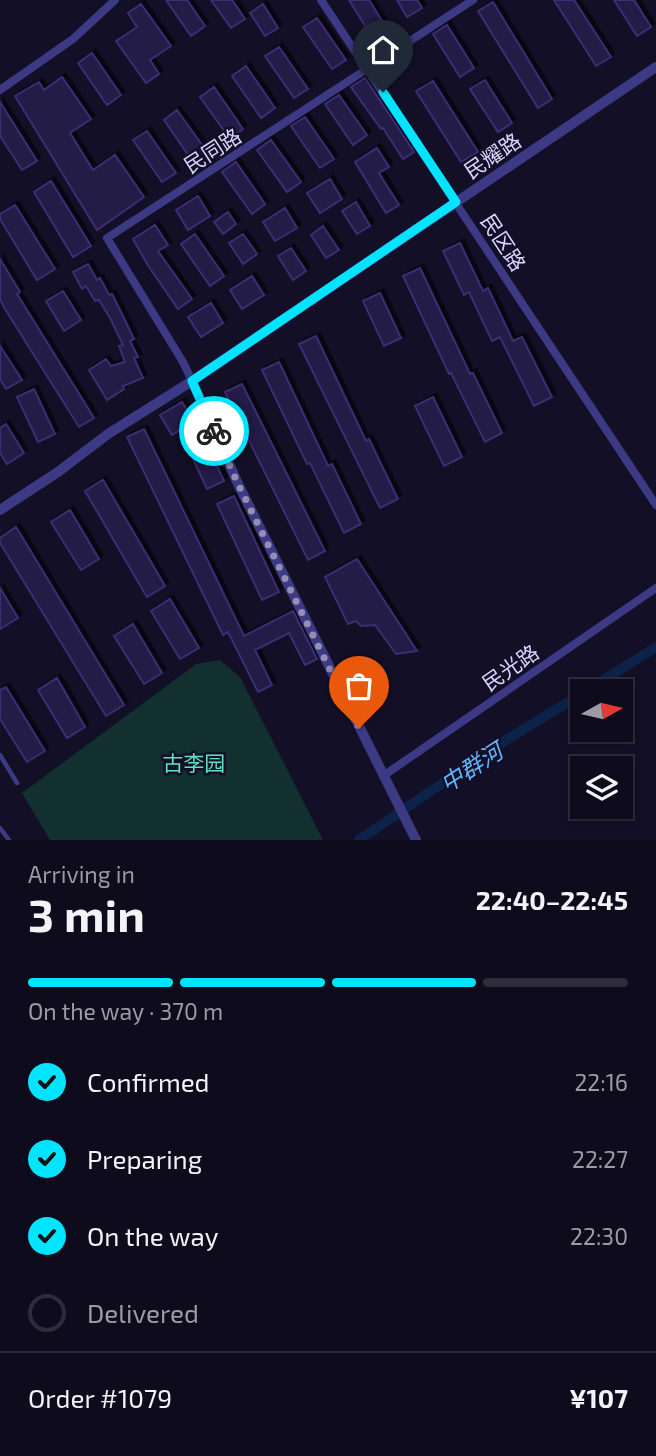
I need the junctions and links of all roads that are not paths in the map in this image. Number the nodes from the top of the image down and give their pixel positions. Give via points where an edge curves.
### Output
1 (115, 0) edge
2 (321, 0) edge
3 (474, 0) edge
4 (656, 66) edge
5 (368, 70) junction
6 (0, 90) edge
7 (456, 202) junction
8 (192, 381) junction
9 (656, 505) edge
10 (0, 510) edge
11 (656, 587) edge
12 (0, 755) edge
13 (383, 776) junction
14 (17, 783) dead end
15 (0, 828) edge
16 (9, 840) edge
17 (416, 840) edge

1 - 6 street via 73,39
2 - 5 street, 民区路
3 - 5 street, 民同路
4 - 7 street, 民耀路
5 - 7 street, 民区路
5 - 8 street, 民同路 via 107,238
7 - 8 street, 民耀路
7 - 9 street, 民区路
8 - 10 street, 民耀路
8 - 13 street
11 - 13 street, 民光路
12 - 14 lane
13 - 17 street
15 - 16 lane

